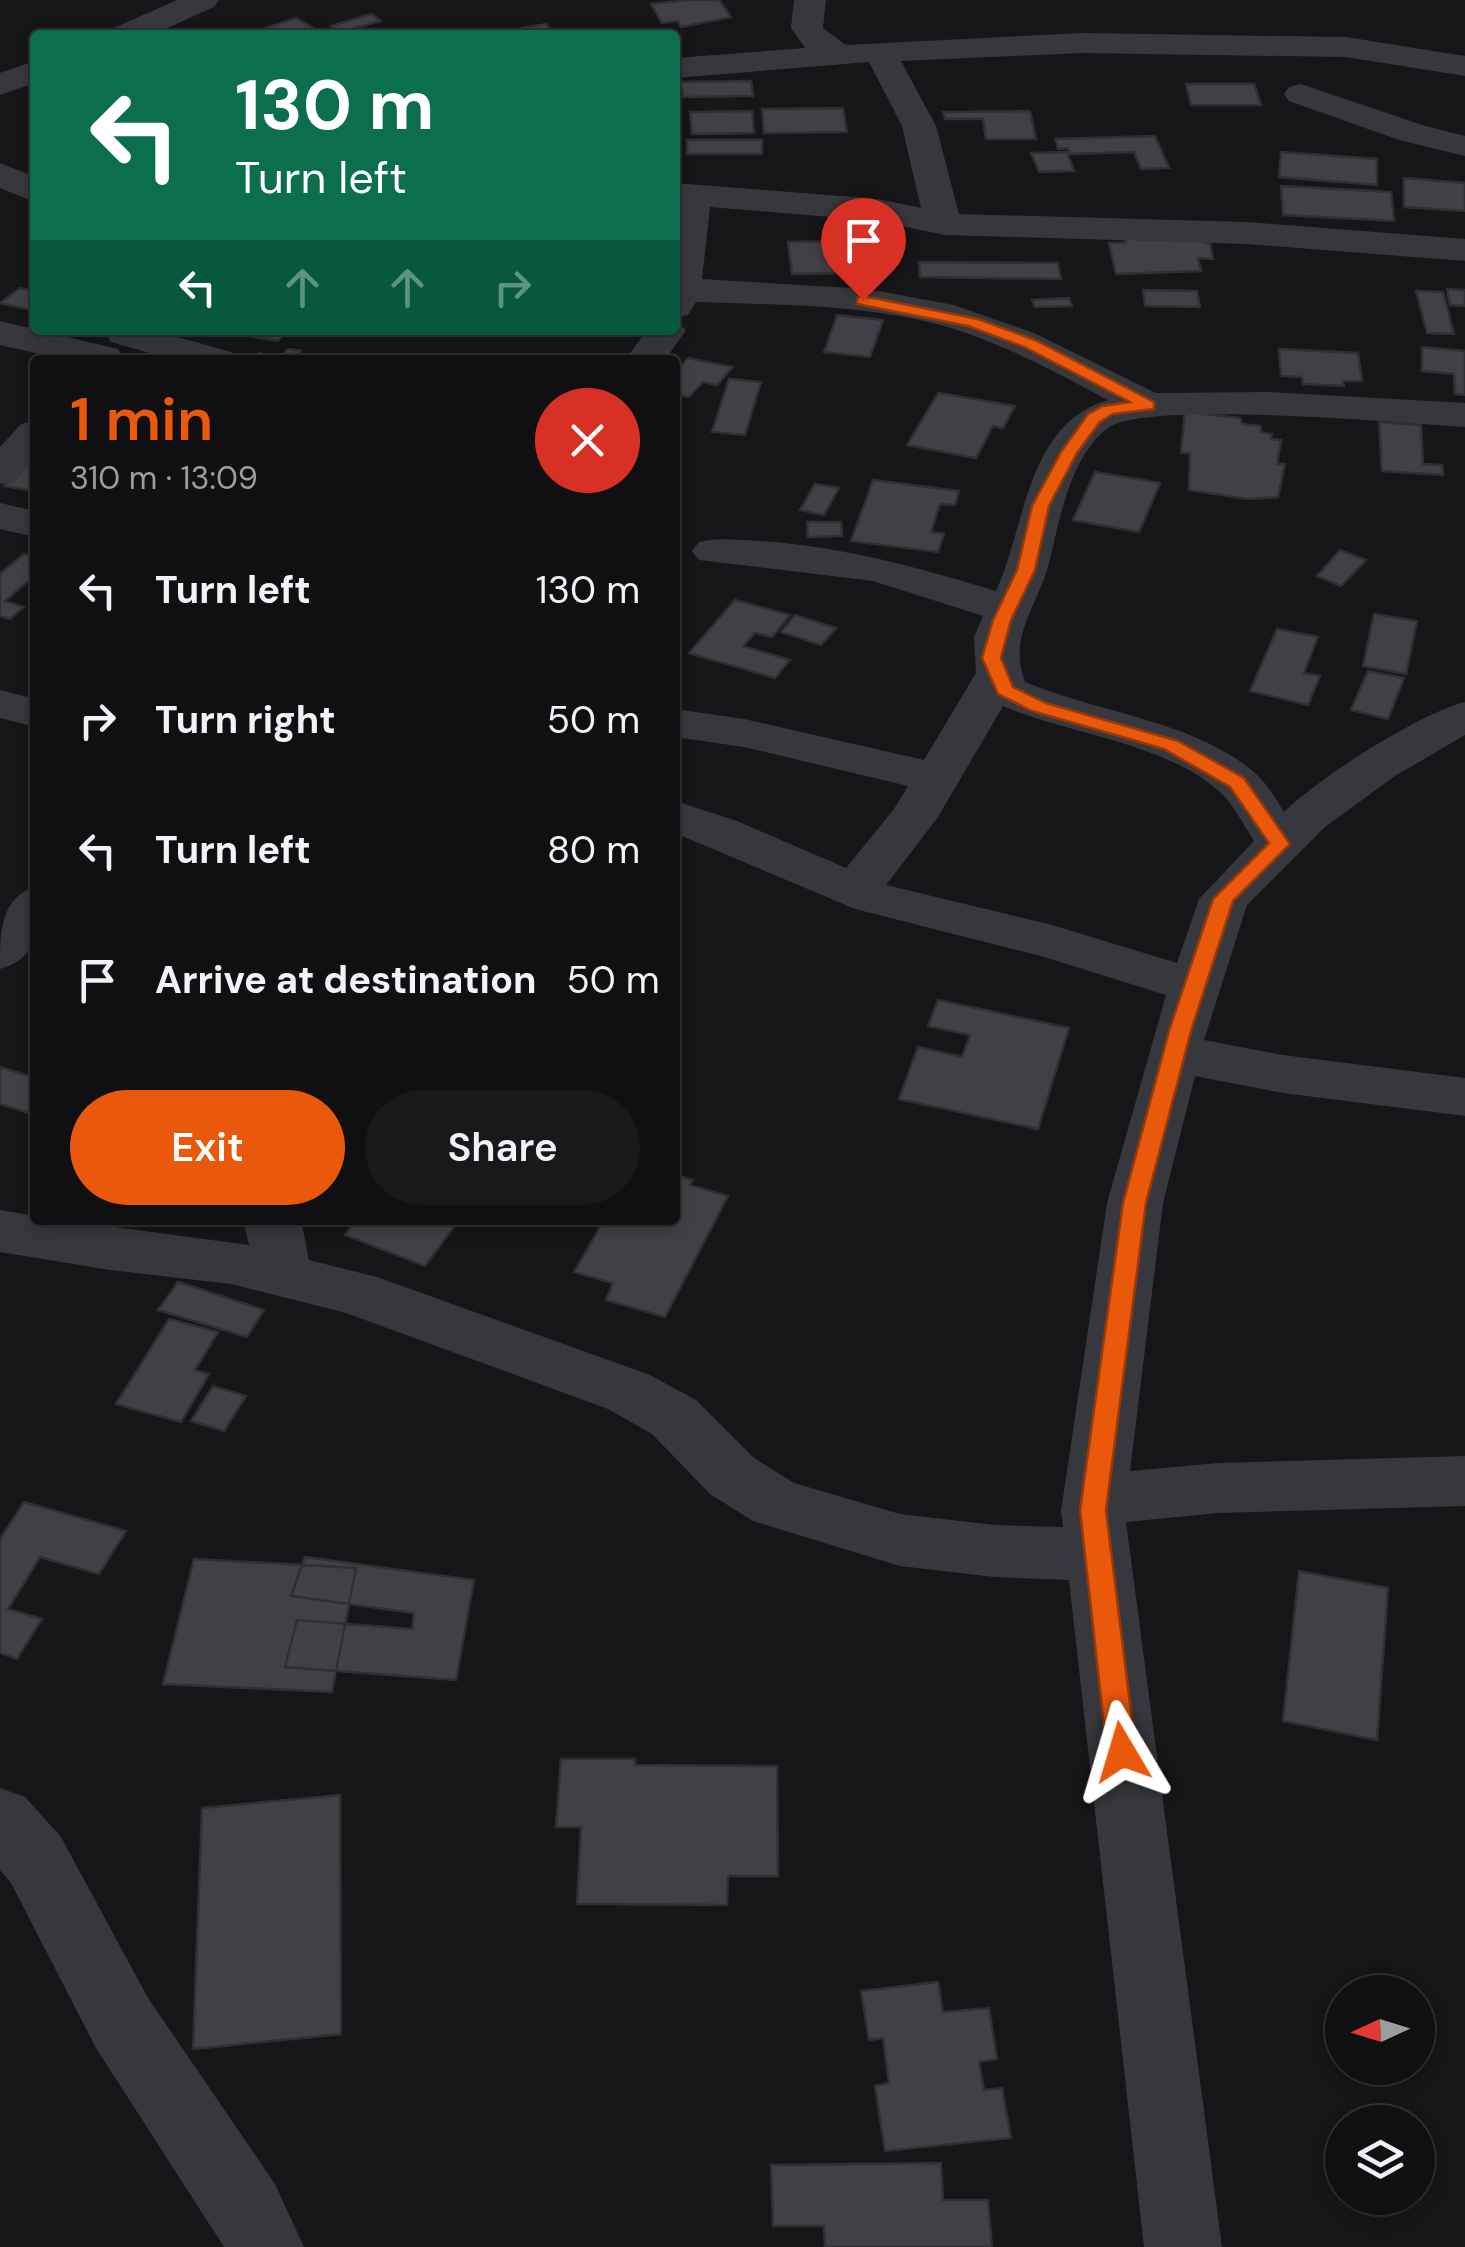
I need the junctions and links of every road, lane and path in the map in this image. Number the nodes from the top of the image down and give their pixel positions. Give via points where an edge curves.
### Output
1 (202, 0) edge
2 (810, 0) edge
3 (136, 30) edge
4 (878, 52) junction
5 (840, 54) junction
6 (1465, 66) edge
7 (680, 68) edge
8 (30, 73) edge
9 (0, 85) edge
10 (1301, 94) dead end
11 (1465, 146) edge
12 (0, 174) edge
13 (30, 189) edge
14 (684, 195) edge
15 (945, 224) junction
16 (1465, 250) edge
17 (680, 264) edge
18 (680, 299) edge
19 (0, 333) edge
20 (114, 345) edge
21 (183, 355) edge
22 (1148, 405) junction
23 (1465, 414) edge
24 (30, 439) edge
25 (0, 472) edge
26 (0, 516) edge
27 (30, 523) edge
28 (714, 551) dead end
29 (1007, 609) junction
30 (998, 674) junction
31 (0, 704) edge
32 (30, 713) edge
33 (1465, 716) edge
34 (680, 724) edge
35 (937, 778) junction
36 (680, 818) edge
37 (1280, 844) junction
38 (855, 890) junction
39 (30, 910) edge
40 (0, 952) edge
41 (1195, 986) junction
42 (1174, 1053) junction
43 (1465, 1097) edge
44 (0, 1230) edge
45 (278, 1248) edge
46 (1465, 1481) edge
47 (1097, 1527) junction
48 (0, 1819) edge
49 (266, 2247) edge
50 (1183, 2247) edge

1 - 3 street
2 - 5 street via 806,32
4 - 5 street
4 - 6 street via 1226,44 1346,47
4 - 15 street via 922,136
5 - 7 street
8 - 9 street
10 - 11 street
12 - 13 street
14 - 15 street via 878,210
14 - 17 street
15 - 16 street via 1247,233
18 - 22 street via 835,298 938,314 1030,344
19 - 20 street
20 - 21 street
22 - 23 street
22 - 29 street via 1094,418 1069,452 1041,506 1026,570
24 - 25 street
26 - 27 street
28 - 29 street via 879,570
29 - 30 street via 991,658
30 - 35 street
30 - 37 street via 1005,690 1039,707 1171,745 1237,782
31 - 32 street
33 - 37 street via 1378,766
34 - 35 street
35 - 38 street via 914,818
36 - 38 street
37 - 41 street via 1224,899
38 - 41 street
39 - 40 street
41 - 42 street
42 - 43 street
42 - 47 street via 1134,1203
44 - 45 street via 231,1262
45 - 47 street via 356,1293 629,1392 674,1417 732,1476 775,1504 900,1540 994,1552
46 - 47 street via 1218,1488
47 - 50 street
48 - 49 street via 36,1860 122,2023

